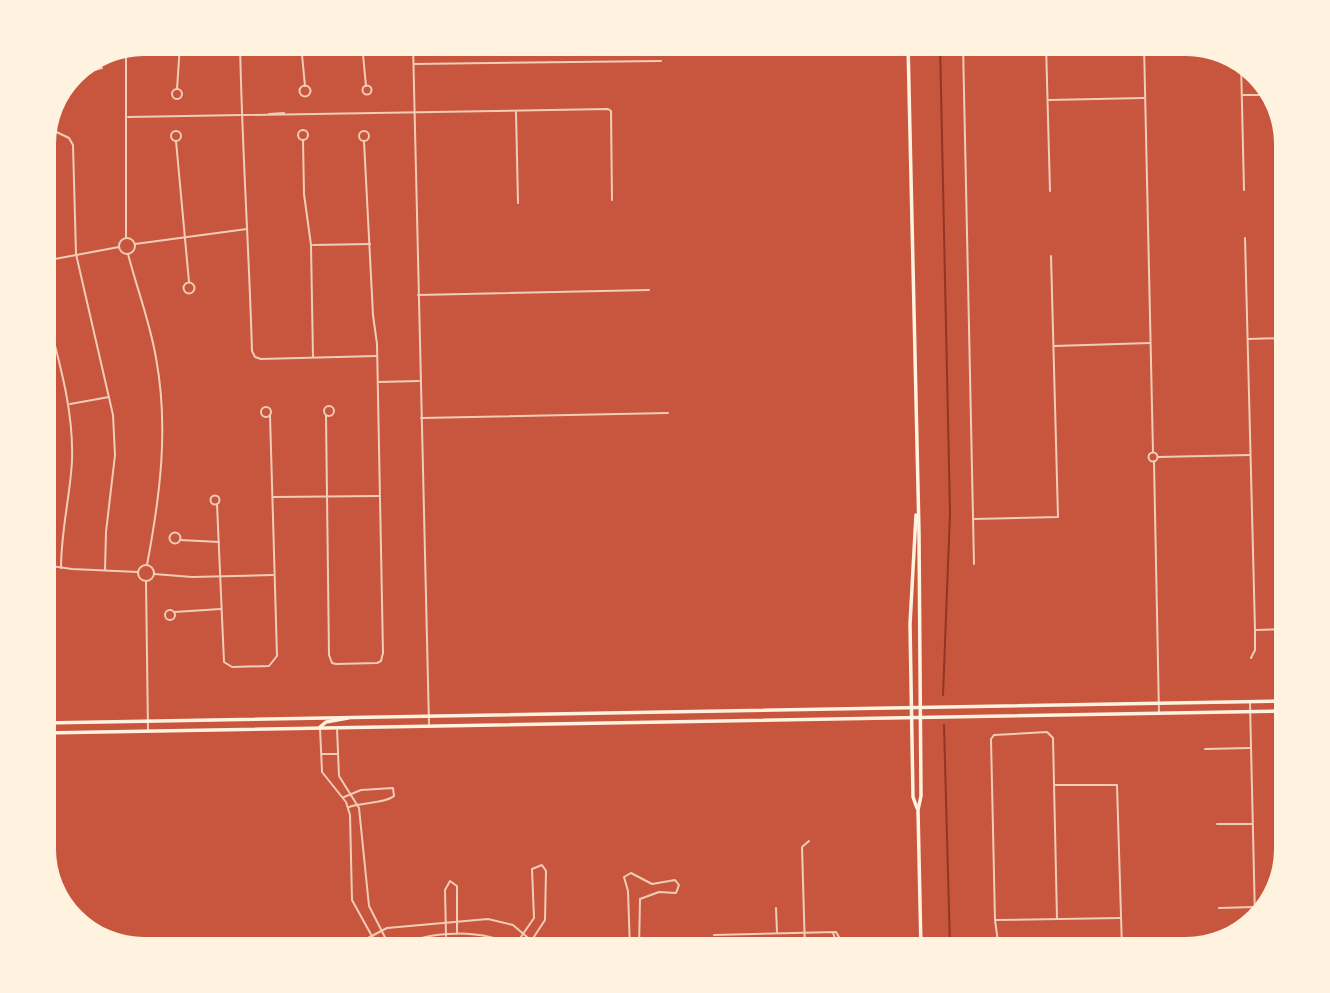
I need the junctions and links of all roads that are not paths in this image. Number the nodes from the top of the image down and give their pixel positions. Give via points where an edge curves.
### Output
1 (179, 56) edge
2 (240, 56) edge
3 (302, 56) edge
4 (363, 56) edge
5 (413, 56) edge
6 (908, 56) edge
7 (963, 56) edge
8 (1046, 56) edge
9 (1144, 56) edge
10 (126, 58) edge
11 (661, 61) dead end
12 (413, 64) junction
13 (102, 68) dead end
14 (99, 69) edge
15 (1241, 75) edge
16 (305, 86) dead end
17 (366, 86) dead end
18 (177, 89) dead end
19 (1259, 95) edge
20 (1241, 96) junction
21 (1145, 98) junction
22 (1048, 100) junction
23 (414, 111) junction
24 (516, 111) junction
25 (241, 115) junction
26 (128, 117) junction
27 (57, 133) edge
28 (303, 140) dead end
29 (176, 141) dead end
30 (365, 141) dead end
31 (1244, 190) dead end
32 (1049, 191) dead end
33 (612, 200) dead end
34 (518, 203) dead end
35 (248, 229) junction
36 (126, 237) junction
37 (187, 238) junction
38 (1245, 238) dead end
39 (135, 244) junction
40 (371, 244) junction
41 (311, 245) junction
42 (119, 247) junction
43 (76, 254) junction
44 (128, 254) junction
45 (1051, 256) dead end
46 (56, 258) edge
47 (189, 282) dead end
48 (649, 290) dead end
49 (417, 295) junction
50 (1274, 338) edge
51 (1247, 339) junction
52 (1151, 343) junction
53 (1053, 346) junction
54 (56, 349) edge
55 (377, 356) junction
56 (313, 358) junction
57 (419, 381) junction
58 (378, 382) junction
59 (111, 397) junction
60 (69, 404) junction
61 (668, 413) dead end
62 (270, 415) dead end
63 (326, 415) dead end
64 (420, 418) junction
65 (1153, 452) junction
66 (1250, 455) junction
67 (1158, 457) junction
68 (1154, 462) junction
69 (918, 490) junction
70 (327, 496) junction
71 (380, 496) junction
72 (273, 497) junction
73 (217, 504) dead end
74 (973, 519) junction
75 (180, 541) dead end
76 (220, 542) junction
77 (974, 564) dead end
78 (147, 565) junction
79 (56, 567) edge
80 (61, 568) junction
81 (105, 570) junction
82 (138, 572) junction
83 (154, 573) junction
84 (274, 575) junction
85 (221, 576) junction
86 (146, 581) junction
87 (222, 609) junction
88 (174, 612) dead end
89 (1274, 629) edge
90 (1255, 630) junction
91 (1251, 658) dead end
92 (1250, 701) junction
93 (1274, 701) edge
94 (1159, 703) junction
95 (912, 706) junction
96 (919, 706) junction
97 (675, 711) junction
98 (1250, 711) junction
99 (1274, 711) edge
100 (570, 713) junction
101 (1159, 713) junction
102 (428, 716) junction
103 (349, 717) junction
104 (912, 718) junction
105 (920, 718) junction
106 (148, 721) junction
107 (675, 721) junction
108 (56, 723) edge
109 (571, 723) junction
110 (429, 725) junction
111 (320, 727) junction
112 (337, 727) junction
113 (148, 731) junction
114 (56, 733) edge
115 (1251, 748) junction
116 (1205, 749) dead end
117 (321, 754) junction
118 (337, 754) junction
119 (1055, 785) junction
120 (352, 793) junction
121 (343, 798) junction
122 (358, 804) junction
123 (348, 808) junction
124 (918, 810) junction
125 (1217, 824) dead end
126 (1253, 824) junction
127 (809, 841) dead end
128 (1255, 904) edge
129 (1252, 907) edge
130 (776, 908) dead end
131 (1219, 908) dead end
132 (1121, 918) junction
133 (1057, 919) junction
134 (457, 920) junction
135 (995, 920) junction
136 (446, 921) junction
137 (381, 930) junction
138 (833, 932) junction
139 (777, 933) junction
140 (804, 933) junction
141 (525, 934) junction
142 (372, 935) joint
143 (457, 935) junction
144 (714, 935) dead end
145 (446, 936) junction
146 (385, 937) edge
147 (435, 937) edge
148 (491, 937) edge
149 (523, 937) edge
150 (528, 937) edge
151 (536, 937) edge
152 (630, 937) edge
153 (639, 937) edge
154 (804, 937) edge
155 (835, 937) edge
156 (841, 937) edge
157 (921, 937) edge
158 (997, 937) edge
159 (1122, 937) edge

1 - 18 street
2 - 25 street
3 - 16 street
4 - 17 street
5 - 12 street
6 - 69 main road
7 - 74 street
8 - 22 street
9 - 21 street
10 - 26 street
11 - 12 street
12 - 23 street
13 - 14 street
15 - 20 street
19 - 20 street
20 - 31 street
21 - 22 street
21 - 52 street
22 - 32 street
23 - 24 street
23 - 25 street
23 - 49 street
24 - 33 street via 611,111
24 - 34 street
25 - 26 street
25 - 35 street
26 - 36 street
27 - 43 street via 72,141
28 - 41 street
29 - 37 street
30 - 40 street
35 - 37 street
35 - 56 street via 254,357
36 - 39 street
36 - 42 street
37 - 39 street
37 - 47 street
38 - 51 street
39 - 44 street
40 - 41 street
40 - 55 street
41 - 56 street
42 - 43 street
42 - 44 street
43 - 46 street
43 - 59 street
44 - 78 street via 154,348 163,408 161,481
45 - 53 street
48 - 49 street
49 - 57 street
50 - 51 street
51 - 66 street
52 - 53 street
52 - 65 street
53 - 74 street via 1058,517
54 - 60 street
55 - 56 street
55 - 58 street
57 - 58 street
57 - 64 street
58 - 71 street
59 - 60 street
59 - 81 street via 115,455
60 - 80 street via 72,461
61 - 64 street
62 - 72 street
63 - 70 street
64 - 102 street
65 - 67 street
65 - 68 street via 1149,457
66 - 67 street
66 - 90 street
67 - 68 street
68 - 94 street
69 - 95 main road via 910,624
69 - 96 main road
70 - 71 street
70 - 71 street via 332,663 373,664 382,661
70 - 72 street
72 - 84 street
73 - 76 street
74 - 77 street
75 - 76 street
76 - 85 street
78 - 82 street
78 - 83 street
79 - 80 street
80 - 81 street
81 - 82 street
82 - 86 street
83 - 85 street
83 - 86 street
84 - 85 street
84 - 87 street via 273,664 226,665
85 - 87 street
86 - 106 street
87 - 88 street
89 - 90 street
90 - 91 street
92 - 93 main road
92 - 94 main road
92 - 98 street
94 - 96 main road
94 - 101 street
95 - 96 main road
95 - 97 main road
95 - 104 main road
96 - 105 main road
97 - 100 main road
97 - 107 main road
98 - 99 main road
98 - 101 main road
98 - 115 street
100 - 102 main road
100 - 109 main road
101 - 105 main road
102 - 103 main road
102 - 110 street
103 - 106 main road
103 - 111 main road
104 - 105 main road
104 - 107 main road
104 - 124 main road
105 - 124 main road
106 - 108 main road
106 - 113 street
107 - 109 main road
109 - 110 main road
110 - 112 main road
111 - 112 main road
111 - 113 main road
111 - 117 street
112 - 118 street
113 - 114 main road
115 - 116 street
115 - 126 street
117 - 118 street
117 - 121 street via 322,772
118 - 120 street via 340,776
119 - 132 street via 1113,784 1119,790
119 - 133 street
119 - 135 street via 1051,734 994,735
120 - 121 street
120 - 122 street
120 - 122 street via 390,786 394,792 389,799
121 - 123 street
122 - 123 street
122 - 137 street via 369,906
123 - 142 street via 352,900
124 - 157 main road
125 - 126 street
126 - 128 street
127 - 140 street via 802,847
129 - 131 street
130 - 139 street
132 - 133 street
132 - 159 street
133 - 135 street
134 - 136 street
134 - 136 street via 457,886 450,881 445,886
134 - 141 street via 497,919
134 - 143 street
135 - 158 street
136 - 137 street
136 - 145 street
137 - 142 street
137 - 146 street
138 - 140 street
138 - 155 street
138 - 156 street
139 - 140 street
139 - 144 street
140 - 154 street
141 - 149 street
141 - 150 street
141 - 151 street via 534,915 532,869 542,865 546,871 545,920
143 - 145 street
143 - 148 street
145 - 147 street
152 - 153 street via 624,877 631,873 652,884 675,880 679,885 676,893 659,892 640,899

